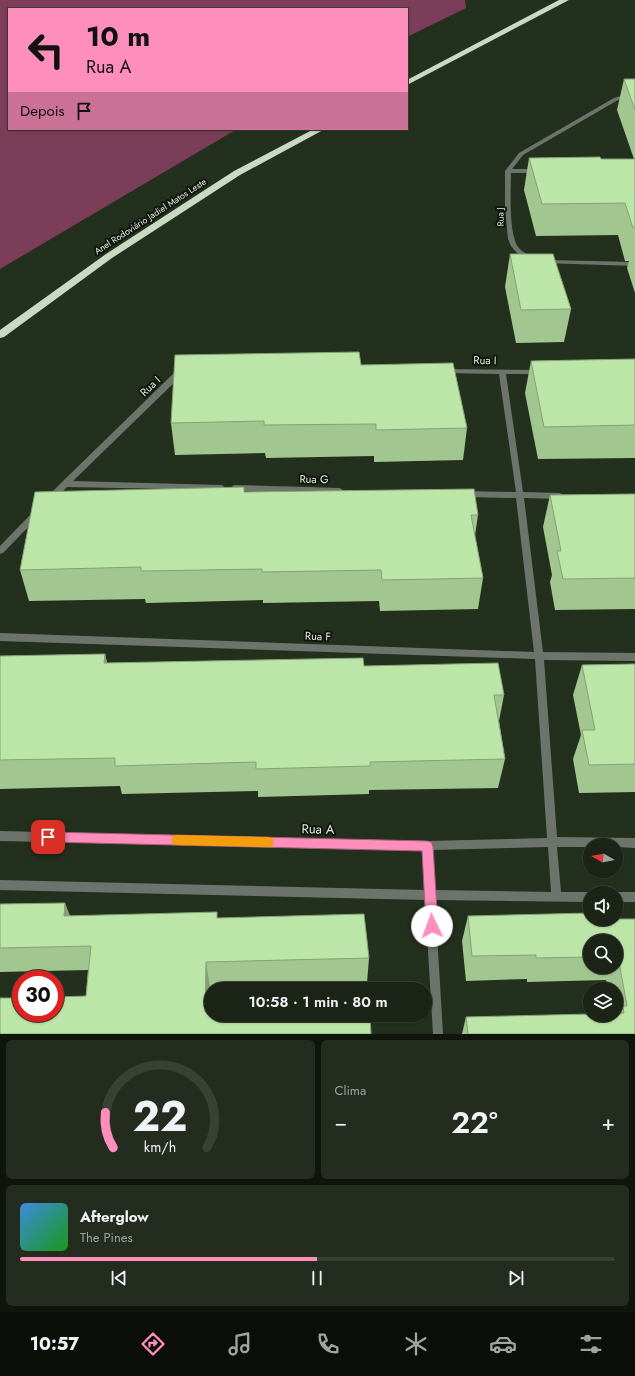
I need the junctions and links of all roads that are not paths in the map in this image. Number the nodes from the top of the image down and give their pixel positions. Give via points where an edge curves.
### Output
1 (565, 0) edge
2 (408, 82) edge
3 (635, 94) edge
4 (319, 130) edge
5 (508, 171) junction
6 (547, 171) edge
7 (635, 264) edge
8 (0, 335) edge
9 (438, 370) edge
10 (189, 371) edge
11 (502, 372) junction
12 (549, 372) edge
13 (65, 484) junction
14 (352, 491) edge
15 (456, 494) edge
16 (520, 496) junction
17 (566, 496) edge
18 (0, 551) edge
19 (0, 637) edge
20 (539, 656) junction
21 (635, 657) edge
22 (0, 836) edge
23 (552, 842) junction
24 (635, 843) edge
25 (427, 846) junction
26 (0, 885) edge
27 (431, 895) junction
28 (556, 896) junction
29 (583, 897) edge
30 (623, 897) edge
31 (635, 897) edge
32 (438, 1034) edge

1 - 2 highway
3 - 5 street via 616,99 521,154
4 - 8 highway, Anel Rodoviário Jadiel Matos Leste via 237,173 134,239
5 - 6 street
5 - 7 street, Rua J via 509,229 514,246 525,258 538,261
9 - 11 street, Rua I
10 - 13 street, Rua I via 177,375
11 - 12 street, Rua I
11 - 16 street
13 - 14 street, Rua G
13 - 18 street, Rua I
15 - 16 street
16 - 17 street
16 - 20 street
19 - 20 street, Rua F
20 - 21 street, Rua F
20 - 23 street
22 - 25 street, Rua A
23 - 24 street, Rua A
23 - 25 street, Rua A
23 - 28 street
25 - 27 street
26 - 27 street
27 - 28 street
27 - 32 street
28 - 29 street
30 - 31 street

